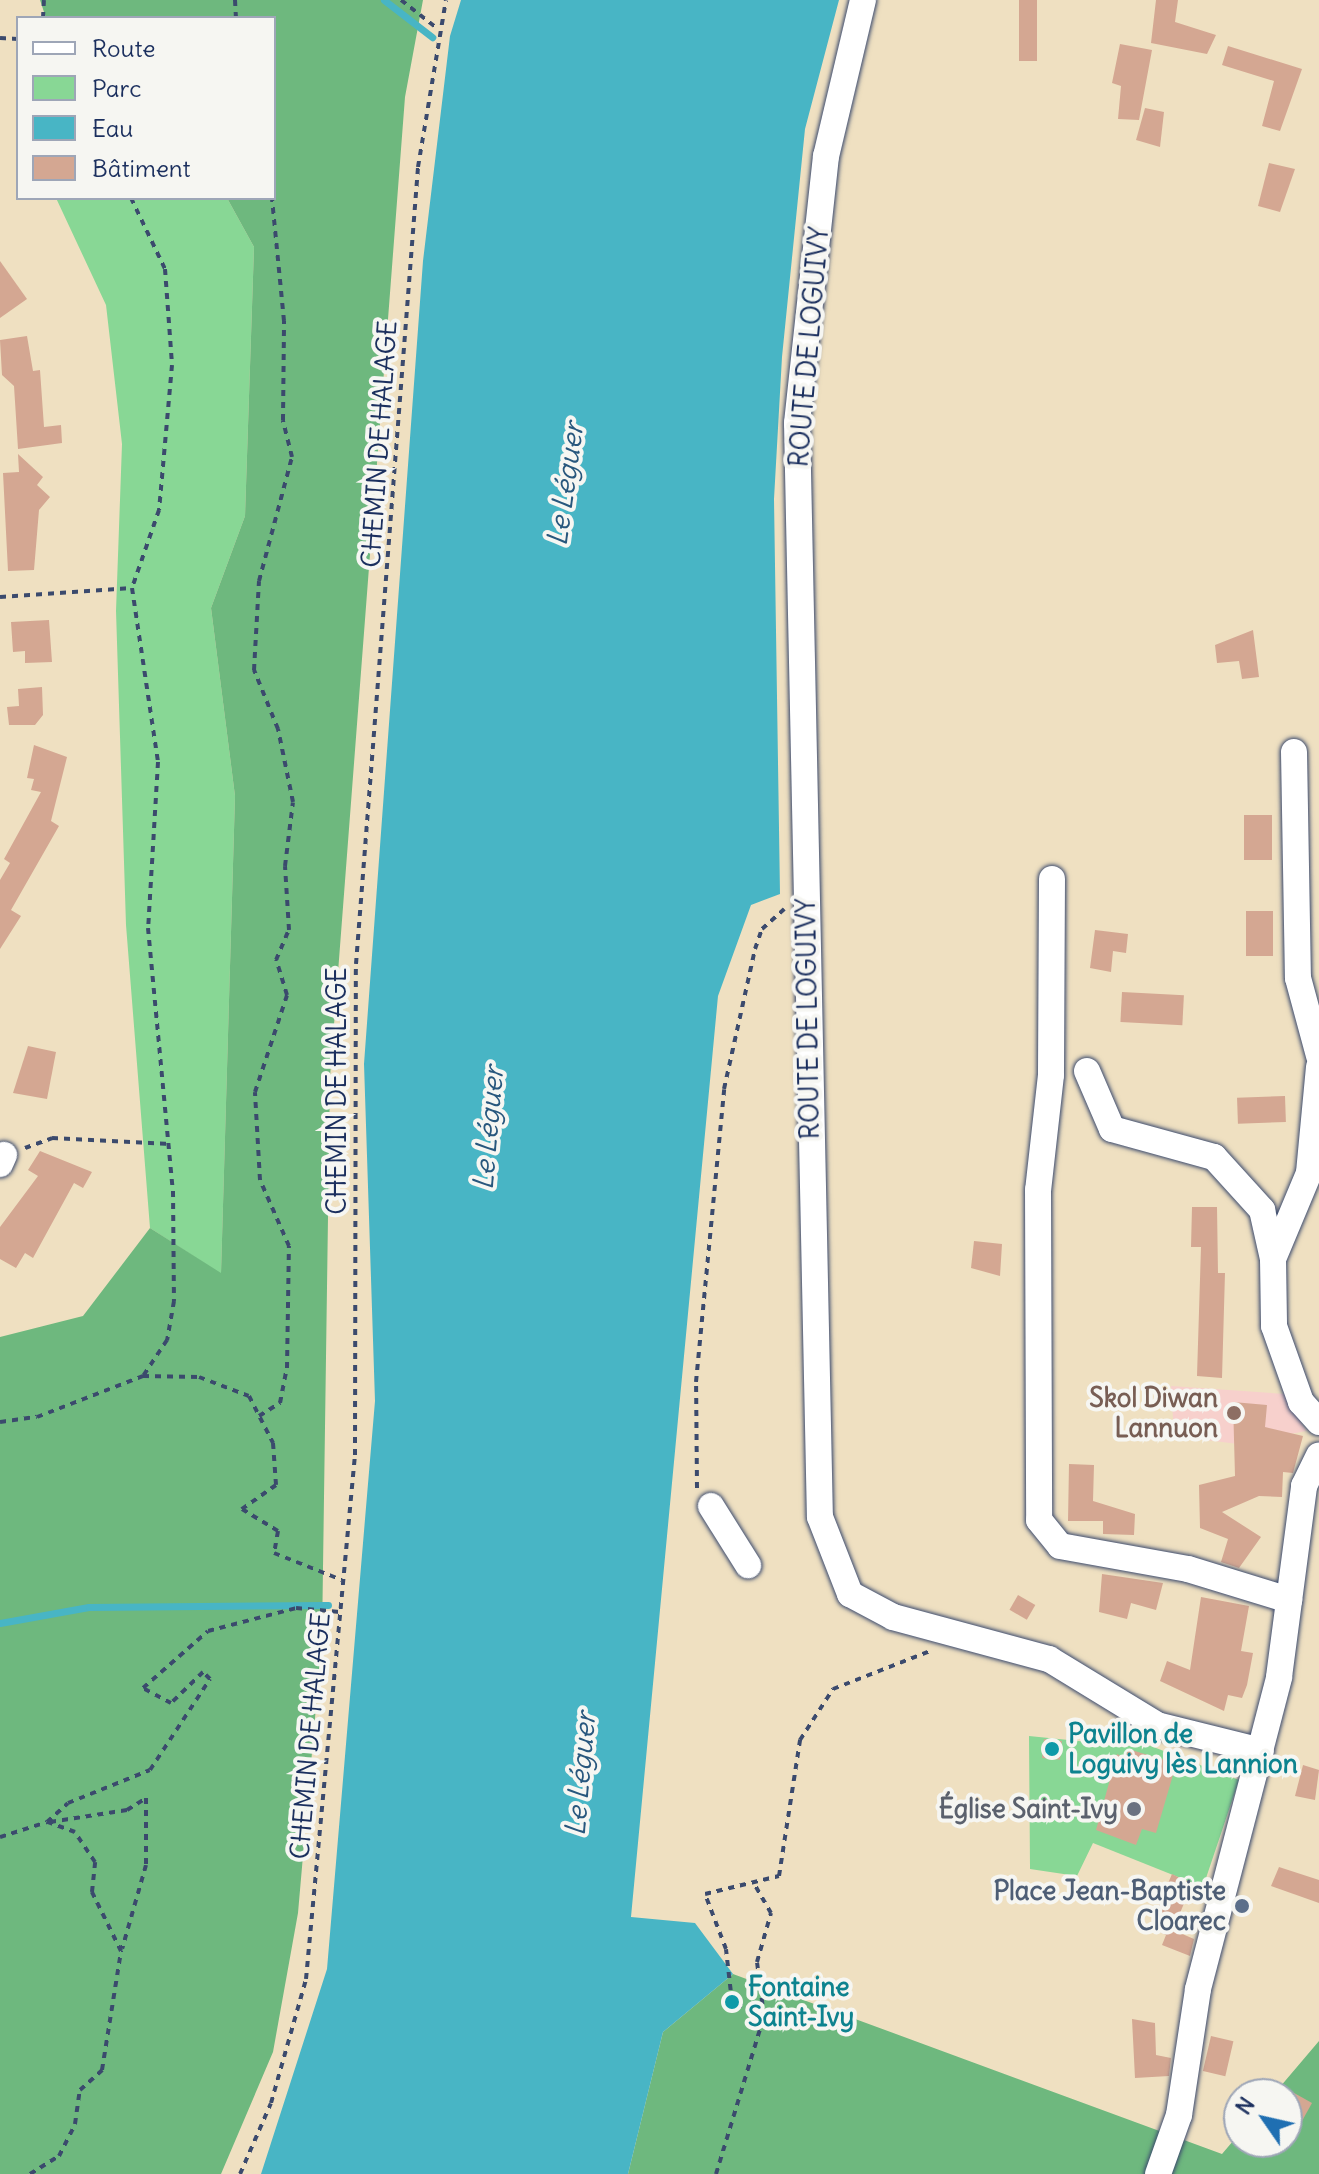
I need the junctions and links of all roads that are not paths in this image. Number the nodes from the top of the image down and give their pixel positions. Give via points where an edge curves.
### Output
1 (863, 0) edge
2 (1294, 752) dead end
3 (1052, 879) dead end
4 (1319, 1056) edge
5 (1319, 1067) edge
6 (1087, 1071) dead end
7 (1273, 1259) junction
8 (1319, 1422) edge
9 (1319, 1455) edge
10 (711, 1506) road end
11 (748, 1565) dead end
12 (1289, 1600) junction
13 (1261, 1751) junction
14 (1158, 2174) edge

1 - 13 street, ROUTE DE LOGUIVY via 826,156 797,423 820,1517 850,1594 893,1617 1049,1659 1157,1725
2 - 4 street via 1298,978
3 - 12 street via 1051,1075 1038,1190 1039,1520 1060,1546 1188,1569
5 - 7 street via 1309,1173
6 - 7 street via 1112,1129 1214,1157 1262,1210
7 - 8 street via 1274,1326 1301,1402
9 - 12 street via 1304,1486
10 - 11 street
12 - 13 street
13 - 14 street via 1198,1989 1179,2115

